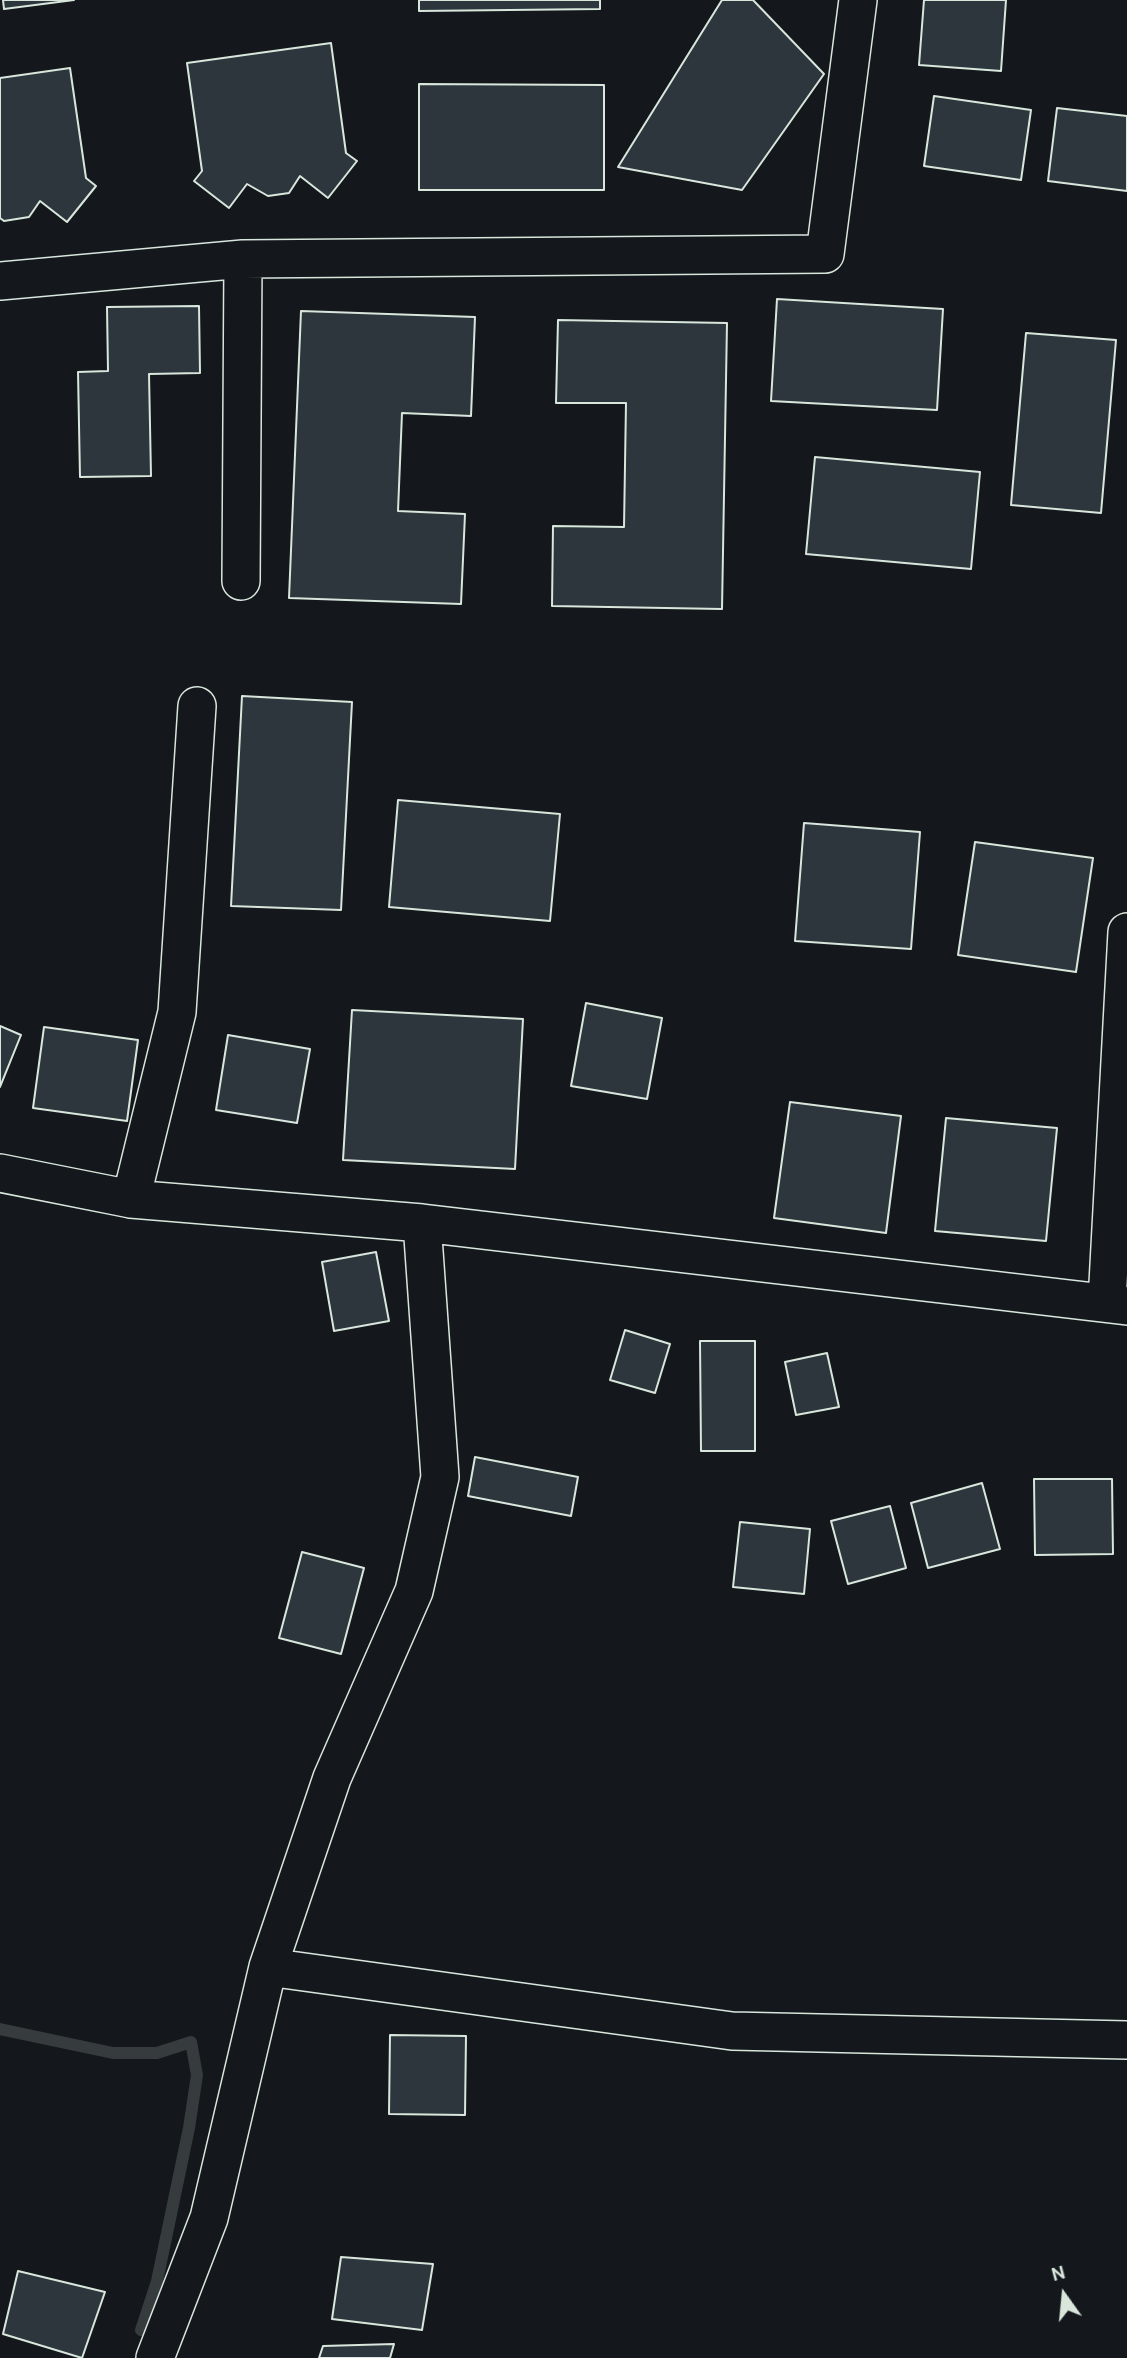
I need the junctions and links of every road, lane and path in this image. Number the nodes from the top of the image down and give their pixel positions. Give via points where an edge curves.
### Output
1 (858, 0) edge
2 (243, 259) junction
3 (0, 281) edge
4 (241, 581) dead end
5 (197, 706) dead end
6 (1127, 932) edge
7 (0, 1172) edge
8 (131, 1199) junction
9 (422, 1223) junction
10 (1117, 1304) edge
11 (268, 1967) junction
12 (1127, 2040) edge
13 (155, 2358) edge

1 - 2 street via 825,254
2 - 3 street
2 - 4 street
5 - 8 street via 177,1012
6 - 10 street
7 - 8 street
8 - 9 street
9 - 10 street
9 - 11 street via 440,1477 414,1591 332,1778
11 - 12 street via 732,2031
11 - 13 street via 209,2218

